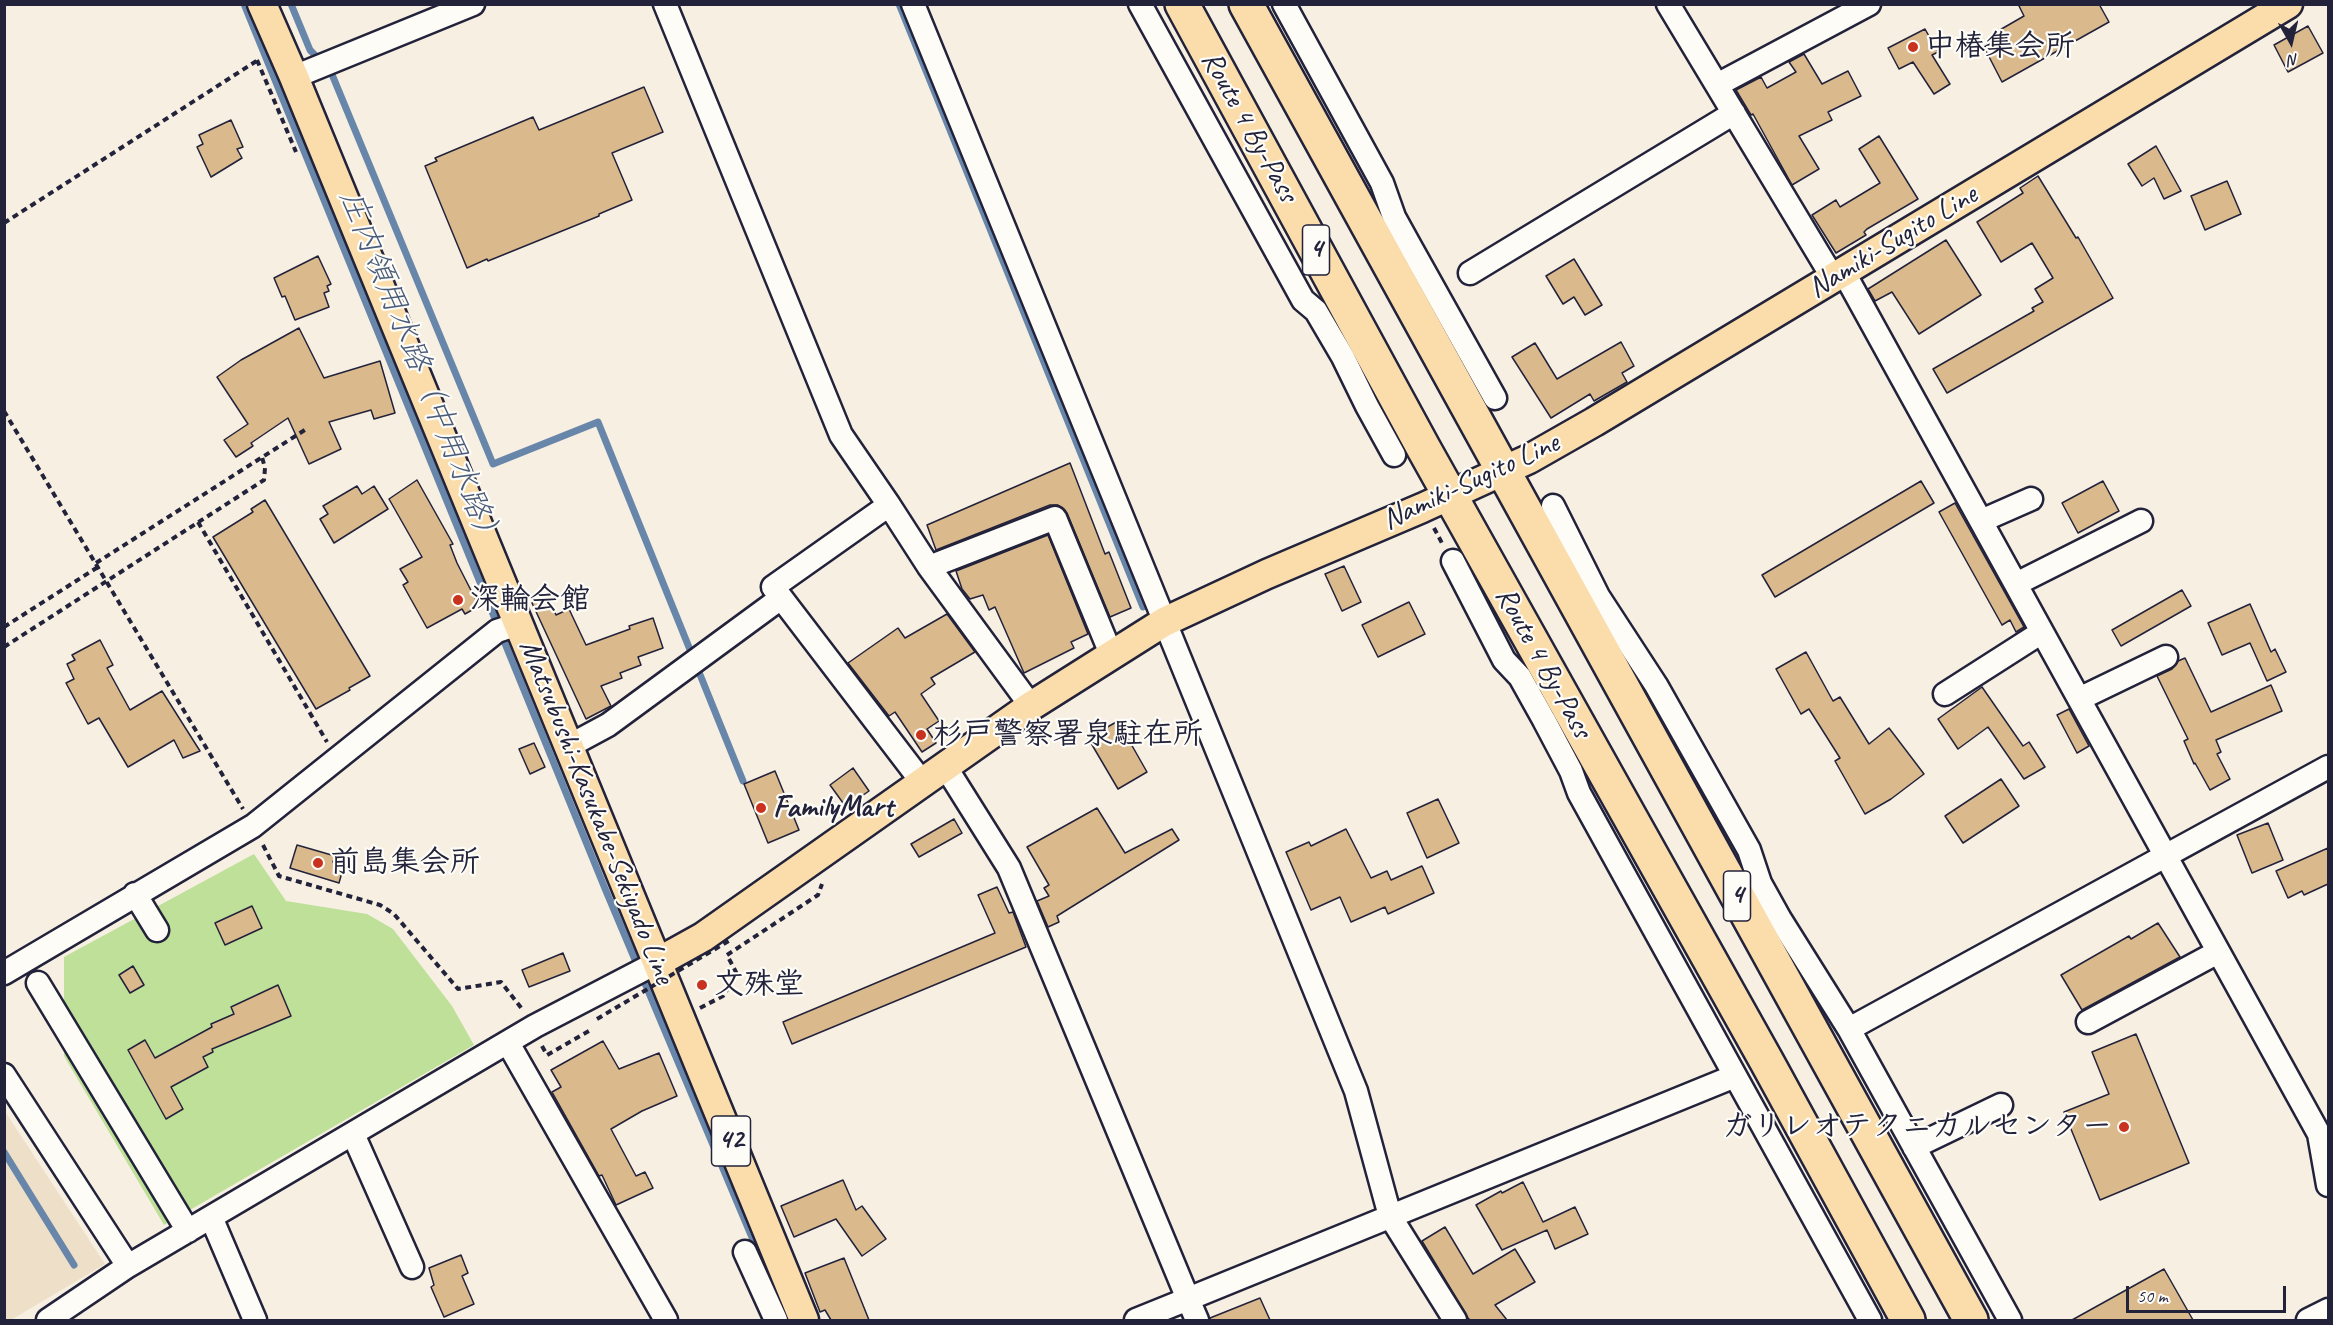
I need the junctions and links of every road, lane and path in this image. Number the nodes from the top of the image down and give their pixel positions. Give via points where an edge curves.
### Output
1 (262, 4) edge
2 (473, 4) edge
3 (665, 4) edge
4 (913, 4) edge
5 (1140, 4) edge
6 (1182, 4) edge
7 (1246, 4) edge
8 (1284, 4) edge
9 (1668, 4) edge
10 (1869, 4) edge
11 (2289, 4) edge
12 (278, 47) junction
13 (294, 77) junction
14 (1717, 85) junction
15 (1734, 113) junction
16 (4, 223) edge
17 (1398, 253) junction
18 (1470, 273) dead end
19 (1838, 274) junction
20 (1356, 350) junction
21 (1495, 398) dead end
22 (4, 411) edge
23 (308, 428) dead end
24 (1394, 455) dead end
25 (262, 457) junction
26 (1503, 472) junction
27 (1450, 495) junction
28 (2031, 499) dead end
29 (889, 505) junction
30 (1553, 506) dead end
31 (1982, 521) junction
32 (2140, 521) dead end
33 (198, 522) junction
34 (1452, 561) dead end
35 (97, 565) junction
36 (929, 567) junction
37 (107, 581) junction
38 (2016, 584) junction
39 (781, 598) junction
40 (1164, 622) junction
41 (518, 624) junction
42 (4, 627) edge
43 (2042, 632) junction
44 (4, 647) edge
45 (1111, 654) junction
46 (2166, 657) dead end
47 (1945, 694) dead end
48 (2079, 699) junction
49 (1031, 706) junction
50 (568, 746) junction
51 (337, 759) junction
52 (2328, 767) edge
53 (933, 774) junction
54 (253, 826) junction
55 (833, 845) junction
56 (2165, 855) junction
57 (135, 894) junction
58 (1770, 928) junction
59 (157, 930) dead end
60 (732, 939) dead end
61 (2218, 952) junction
62 (658, 962) junction
63 (4, 973) edge
64 (38, 983) dead end
65 (691, 1013) dead end
66 (2088, 1022) dead end
67 (587, 1024) dead end
68 (1849, 1029) junction
69 (589, 1031) dead end
70 (543, 1034) junction
71 (508, 1043) junction
72 (4, 1075) edge
73 (1735, 1076) junction
74 (2001, 1105) dead end
75 (353, 1134) junction
76 (1914, 1147) junction
77 (2326, 1158) edge
78 (1822, 1163) junction
79 (1793, 1182) junction
80 (2328, 1185) edge
81 (1390, 1216) junction
82 (211, 1217) junction
83 (188, 1231) junction
84 (745, 1252) dead end
85 (128, 1266) junction
86 (412, 1267) dead end
87 (1188, 1299) junction
88 (2328, 1310) edge
89 (48, 1320) edge
90 (255, 1320) edge
91 (666, 1320) edge
92 (776, 1320) edge
93 (804, 1320) edge
94 (1136, 1320) edge
95 (1197, 1320) edge
96 (1455, 1320) edge
97 (1870, 1320) edge
98 (1908, 1320) edge
99 (1971, 1320) edge
100 (2010, 1320) edge
101 (2308, 1320) edge

1 - 12 main road, Matsubushi-Kasukabe-Sekiyado Line / 42
2 - 13 street
3 - 29 street via 841,435
4 - 40 street
5 - 20 street via 1303,300
6 - 20 highway, Route 4 By-Pass / 4
7 - 17 highway, Route 4 By-Pass / 4
8 - 17 street via 1382,183 1394,217
9 - 14 street
10 - 14 street
11 - 19 main road, Namiki-Sugito Line
12 - 13 main road, Matsubushi-Kasukabe-Sekiyado Line / 42
12 - 16 path
13 - 41 main road, Matsubushi-Kasukabe-Sekiyado Line / 42
14 - 15 street
15 - 18 street
15 - 19 street
17 - 21 street
17 - 26 highway, Route 4 By-Pass / 4
19 - 26 main road, Namiki-Sugito Line via 1594,422
19 - 31 street
20 - 24 street via 1367,406
20 - 27 highway, Route 4 By-Pass / 4
22 - 35 path
23 - 25 path
25 - 33 path via 264,480
25 - 35 path
26 - 27 main road, Namiki-Sugito Line
26 - 58 highway, Route 4 By-Pass / 4
27 - 40 main road, Namiki-Sugito Line
27 - 78 highway, Route 4 By-Pass / 4
28 - 31 street
29 - 36 street
29 - 39 street via 773,587
30 - 58 street via 1599,596 1656,685 1749,850
31 - 38 street
32 - 38 street
33 - 37 path
33 - 51 path
34 - 73 street via 1504,660 1520,677 1544,720 1579,793
35 - 37 path
35 - 42 path
36 - 45 street via 1055,518
36 - 49 street
37 - 44 path
37 - 54 path
38 - 43 street
39 - 50 street via 608,725
39 - 53 street
40 - 45 main road, Namiki-Sugito Line
40 - 81 street via 1356,1091
41 - 50 main road, Matsubushi-Kasukabe-Sekiyado Line / 42
41 - 51 street via 497,631
43 - 47 street
43 - 48 street
45 - 49 main road, Namiki-Sugito Line
46 - 48 street
48 - 56 street
49 - 53 main road, Namiki-Sugito Line
50 - 62 main road, Matsubushi-Kasukabe-Sekiyado Line / 42
51 - 54 street
52 - 56 street
53 - 55 main road, Namiki-Sugito Line
53 - 87 street via 1009,868
54 - 57 street
54 - 70 path via 279,876 380,905 394,914 458,989 501,982
55 - 62 main road, Namiki-Sugito Line via 703,937
55 - 65 path via 818,895 727,955 737,974 723,996
56 - 61 street
56 - 68 street
57 - 59 street
57 - 63 street
58 - 68 street
58 - 99 highway, Route 4 By-Pass / 4
60 - 67 path, bridge
61 - 66 street
61 - 77 street via 2319,1134
62 - 70 street
62 - 93 main road, Matsubushi-Kasukabe-Sekiyado Line / 42
64 - 83 street
68 - 76 street
69 - 70 path via 547,1055 542,1047
70 - 71 street
71 - 75 street
71 - 91 street
72 - 85 street
73 - 79 street
73 - 81 street
74 - 76 street
75 - 82 street
75 - 86 street
76 - 100 street
77 - 80 street
78 - 79 street
78 - 98 highway, Route 4 By-Pass / 4
79 - 97 street
81 - 87 street
81 - 96 street
82 - 83 street
82 - 90 street
83 - 85 street
84 - 92 street
85 - 89 street
87 - 94 street
87 - 95 street
88 - 101 street

